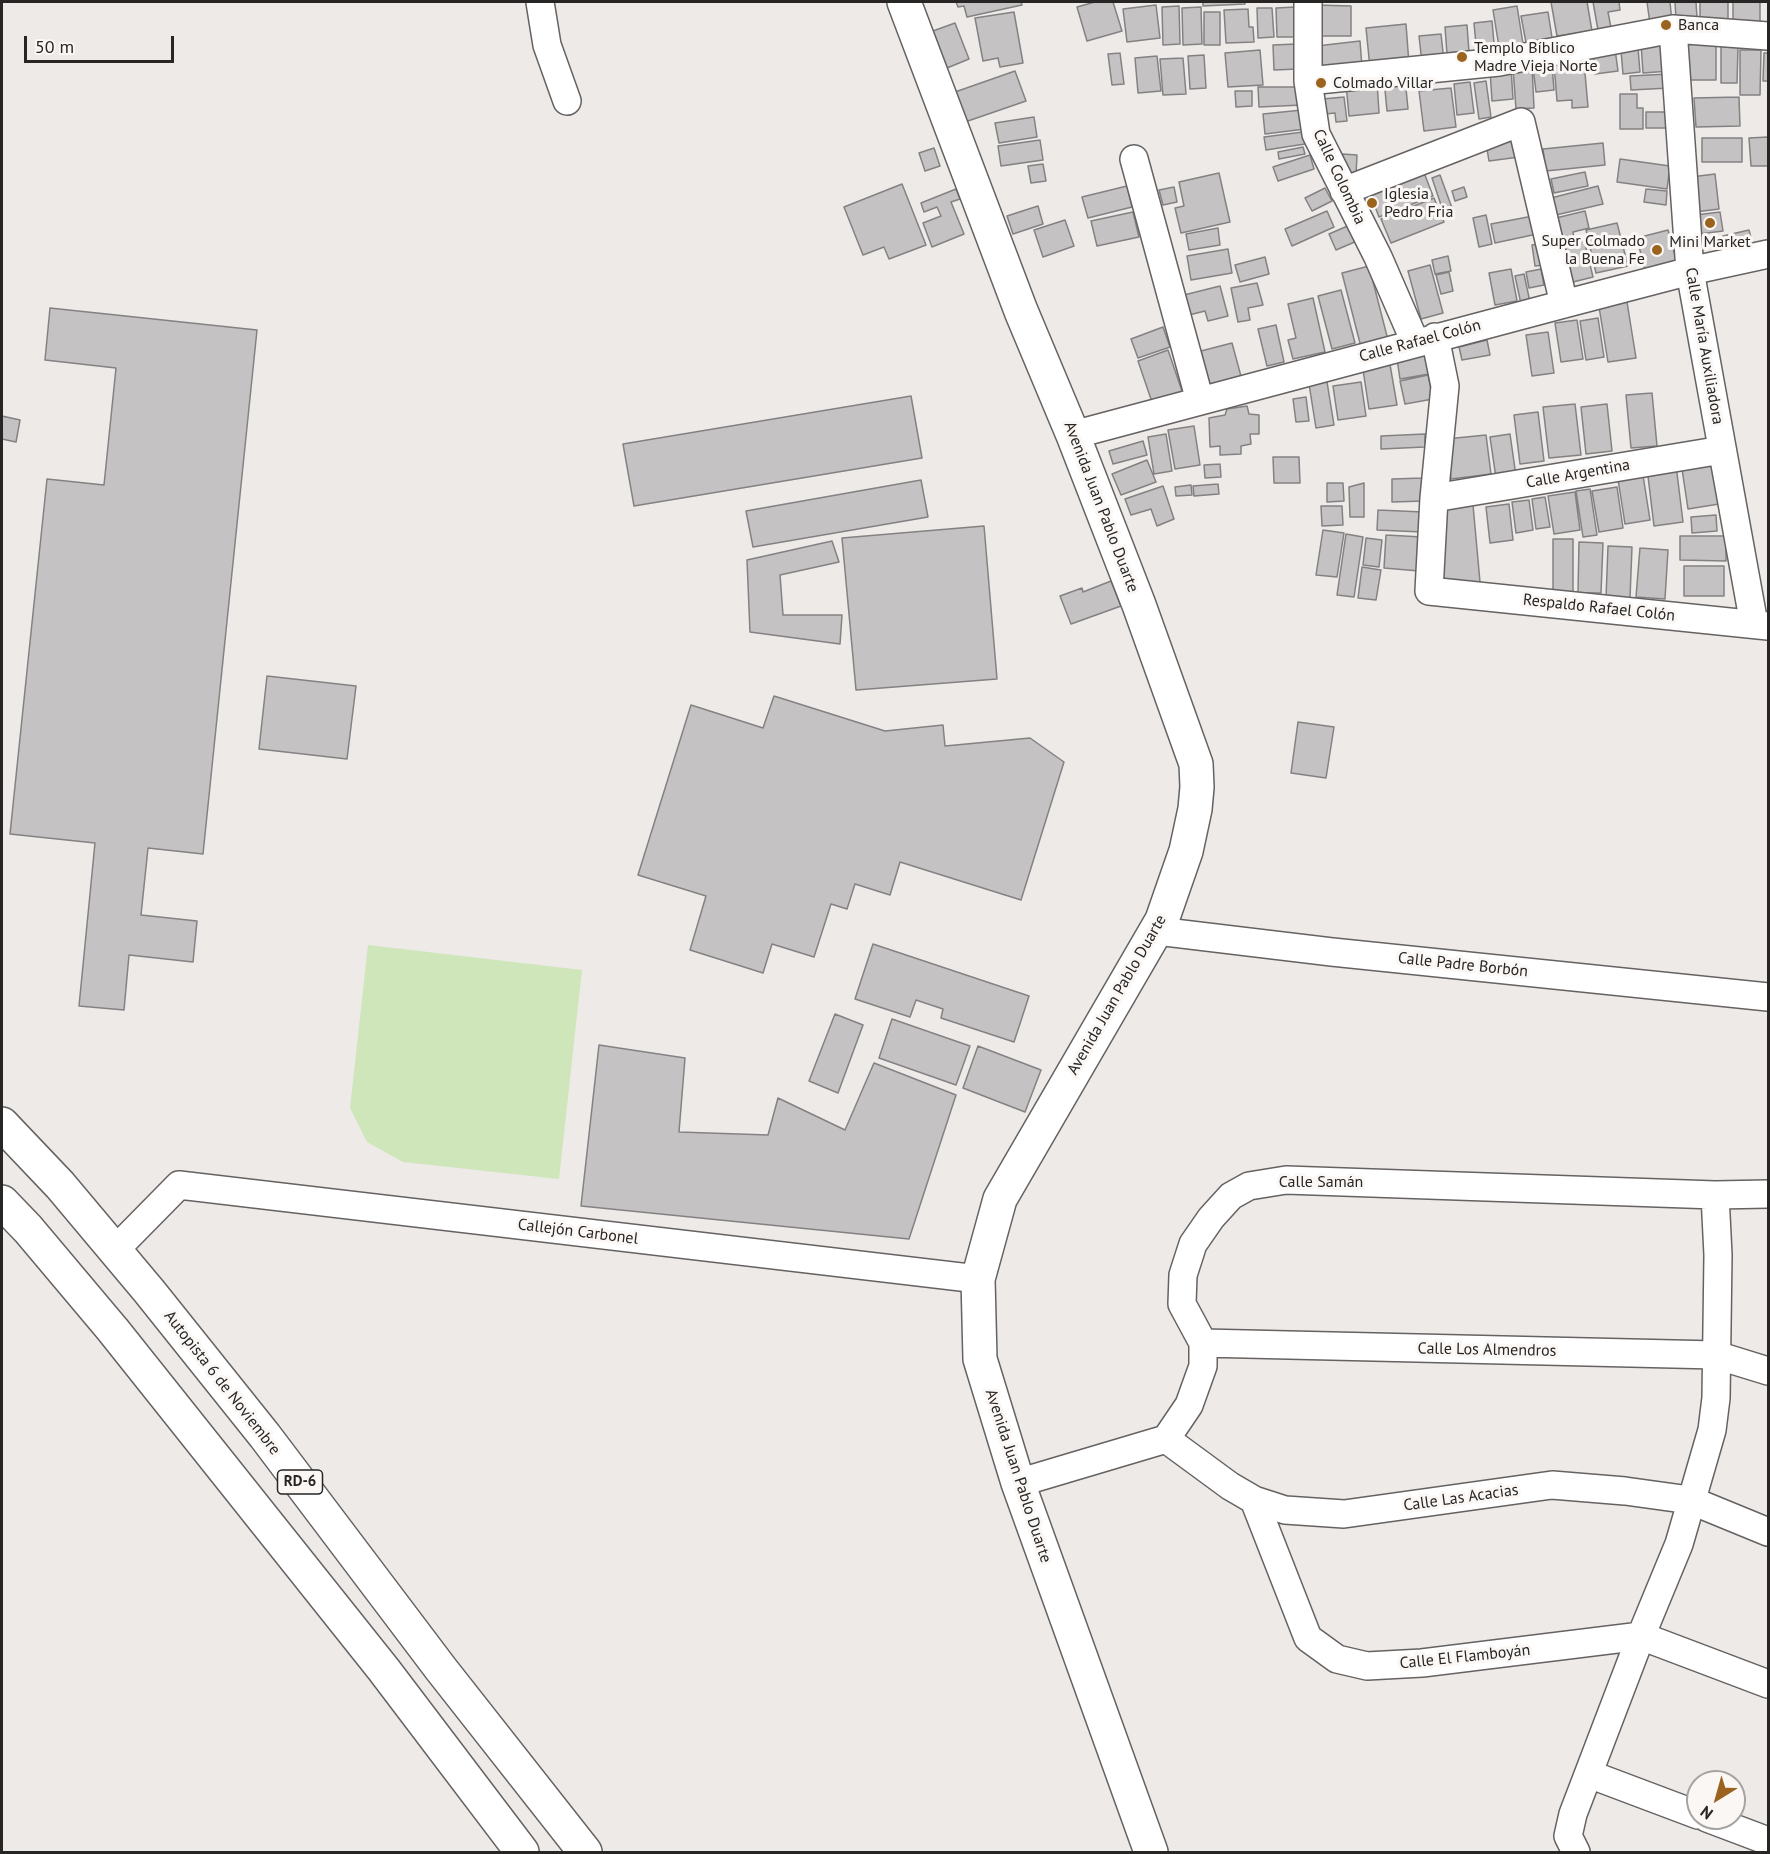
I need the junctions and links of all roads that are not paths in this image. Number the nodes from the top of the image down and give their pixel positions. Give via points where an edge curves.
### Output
1 (540, 2) edge
2 (904, 2) edge
3 (1308, 2) edge
4 (1673, 29) junction
5 (1768, 36) edge
6 (1308, 81) junction
7 (567, 101) dead end
8 (1134, 159) dead end
9 (1344, 191) junction
10 (1768, 254) edge
11 (1690, 271) junction
12 (1564, 303) junction
13 (1425, 340) junction
14 (1200, 400) junction
15 (1073, 435) junction
16 (1722, 450) junction
17 (1434, 498) junction
18 (1429, 591) joint
19 (1761, 625) edge
20 (1157, 931) junction
21 (1768, 997) edge
22 (2, 1124) edge
23 (1768, 1194) edge
24 (1715, 1195) junction
25 (2, 1202) edge
26 (115, 1250) junction
27 (978, 1279) junction
28 (1203, 1343) junction
29 (1716, 1355) junction
30 (1768, 1371) edge
31 (1166, 1439) junction
32 (1018, 1483) junction
33 (1254, 1500) junction
34 (1690, 1500) junction
35 (1768, 1532) edge
36 (1641, 1636) junction
37 (1768, 1684) edge
38 (1589, 1774) junction
39 (1686, 1810) edge
40 (1739, 1830) edge
41 (1768, 1841) edge
42 (522, 1852) edge
43 (585, 1852) edge
44 (1151, 1852) edge
45 (1575, 1852) edge

1 - 7 street via 549,53
2 - 15 main road, Avenida Juan Pablo Duarte via 1021,311
3 - 6 street, Calle Colombia
4 - 5 street
4 - 6 street via 1498,62
4 - 11 street, Calle María Auxiliadora
6 - 9 street, Calle Colombia via 1316,134
8 - 14 street
9 - 12 street via 1521,122
9 - 13 street, Calle Colombia
10 - 11 street, Calle Rafael Colón
11 - 12 street, Calle Rafael Colón
11 - 16 street, Calle María Auxiliadora
12 - 13 street, Calle Rafael Colón
13 - 14 street, Calle Rafael Colón
13 - 17 street, Calle Colombia via 1445,386
14 - 15 street, Calle Rafael Colón
15 - 20 main road, Avenida Juan Pablo Duarte via 1196,764 1195,809 1186,851
16 - 17 street, Calle Argentina
16 - 19 street, Calle María Auxiliadora
17 - 18 street, Calle Colombia
18 - 19 street, Respaldo Rafael Colón
20 - 21 street, Calle Padre Borbón
20 - 27 main road, Avenida Juan Pablo Duarte via 1000,1199
22 - 26 main road, Autopista 6 de Noviembre / RD-6
23 - 24 street, Calle Samán
24 - 28 street, Calle Samán via 1286,1180 1249,1186 1231,1196 1211,1218 1193,1244 1183,1275 1182,1304
24 - 29 street
25 - 42 main road via 120,1339 384,1670
26 - 27 street, Callejón Carbonel via 179,1185
26 - 43 main road, Autopista 6 de Noviembre / RD-6 via 265,1436
27 - 32 main road, Avenida Juan Pablo Duarte via 980,1359
28 - 29 street, Calle Los Almendros
28 - 31 street via 1203,1366 1189,1405
29 - 30 street, Calle Los Almendros
29 - 34 street via 1712,1430
31 - 32 street
31 - 33 street, Calle Las Acacias
32 - 44 main road, Avenida Juan Pablo Duarte
33 - 34 street, Calle Las Acacias via 1285,1510 1344,1514 1552,1485
33 - 36 street, Calle El Flamboyán via 1308,1638 1337,1659 1367,1666 1422,1663
34 - 35 street, Calle Las Acacias
34 - 36 street via 1679,1544
36 - 37 street, Calle El Flamboyán
36 - 38 street
38 - 39 street
38 - 45 street via 1568,1836
40 - 41 street

